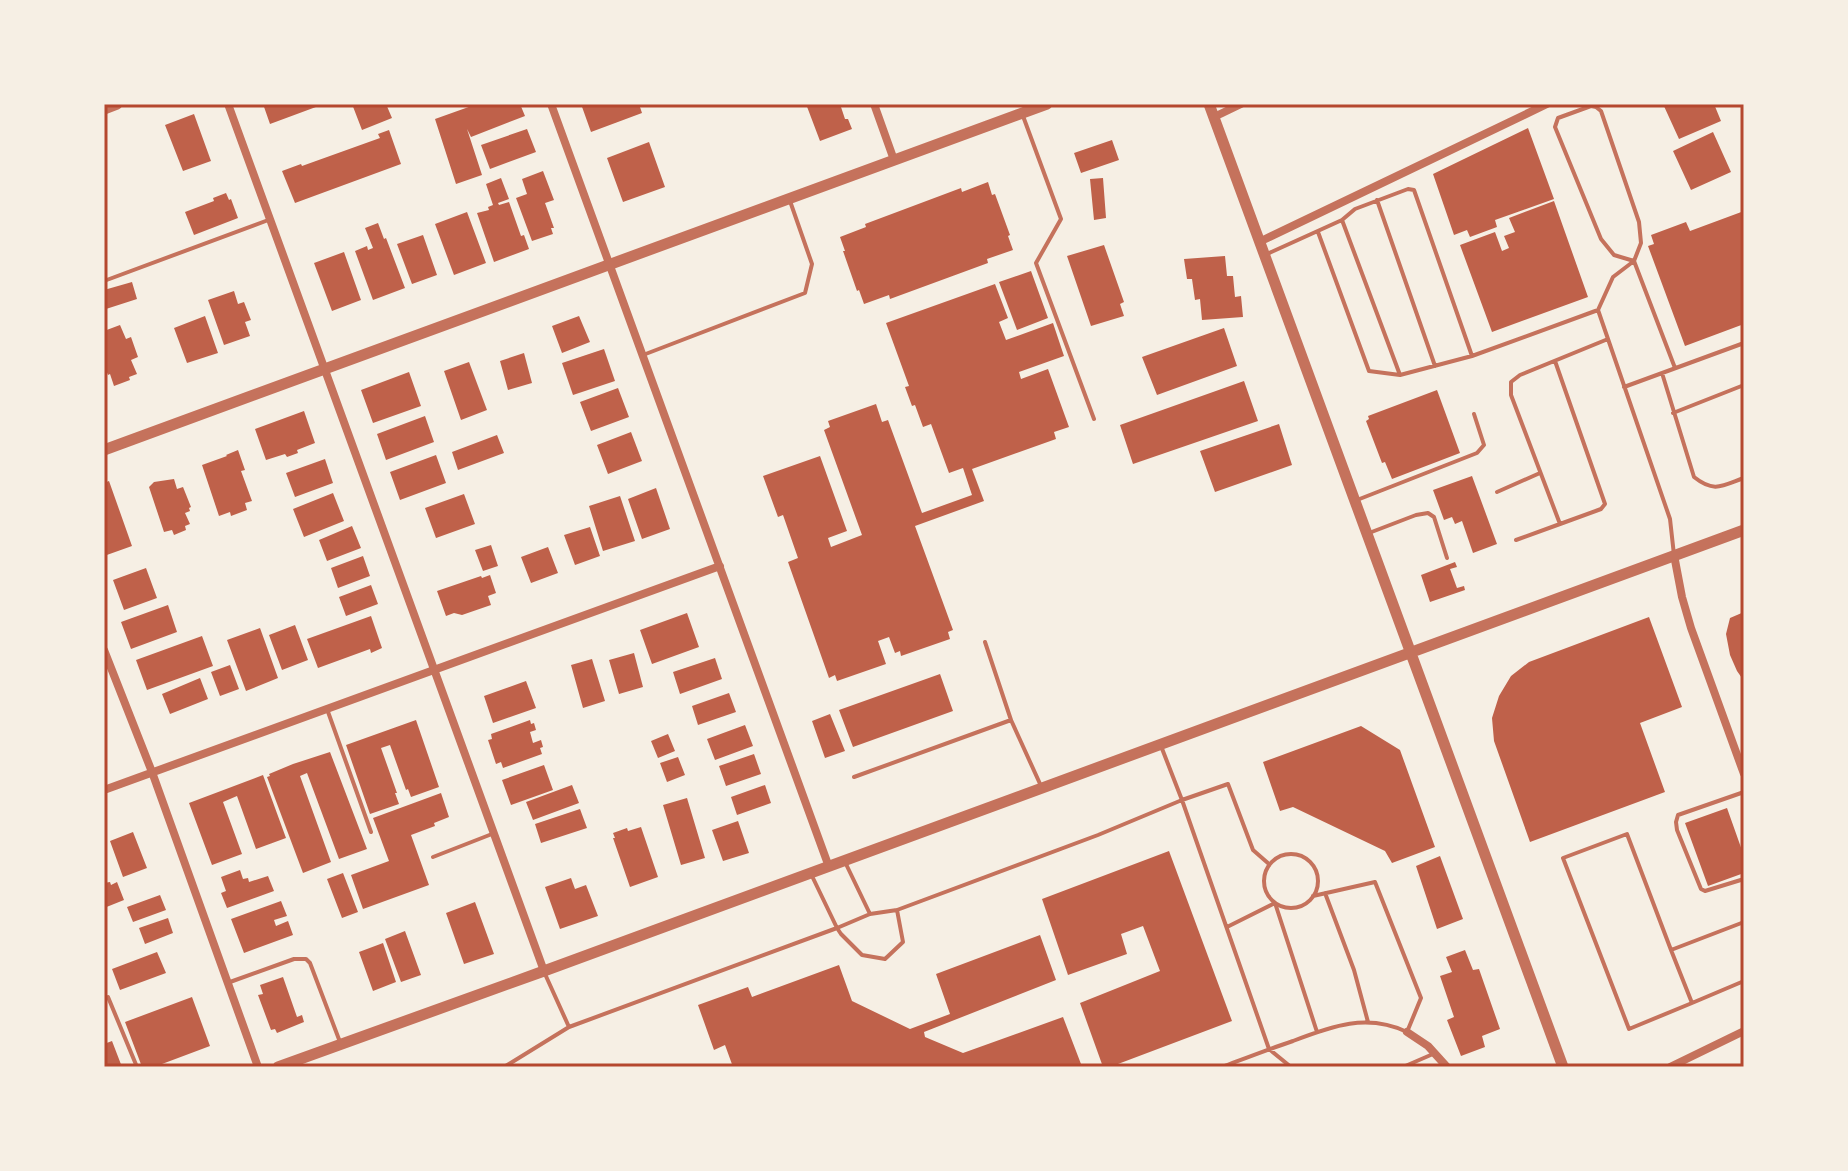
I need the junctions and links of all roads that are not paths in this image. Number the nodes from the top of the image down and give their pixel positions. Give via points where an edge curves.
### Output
1 (117, 104) edge
2 (228, 104) edge
3 (551, 104) edge
4 (874, 104) edge
5 (1047, 104) edge
6 (1209, 104) edge
7 (1241, 104) edge
8 (1547, 104) edge
9 (104, 109) edge
10 (1022, 113) junction
11 (1214, 117) junction
12 (894, 160) junction
13 (789, 199) junction
14 (1377, 200) junction
15 (271, 219) junction
16 (1342, 220) junction
17 (1318, 232) junction
18 (1259, 242) junction
19 (1264, 255) junction
20 (1634, 261) junction
21 (609, 265) junction
22 (104, 281) edge
23 (1598, 310) junction
24 (1608, 339) junction
25 (1744, 343) edge
26 (643, 355) junction
27 (1472, 356) junction
28 (1555, 361) junction
29 (1435, 366) junction
30 (1675, 368) junction
31 (325, 369) junction
32 (1662, 373) junction
33 (1400, 375) junction
34 (1744, 385) edge
35 (1624, 387) junction
36 (1673, 413) junction
37 (1474, 414) dead end
38 (1094, 419) dead end
39 (104, 450) edge
40 (1540, 473) junction
41 (1744, 478) edge
42 (1497, 492) dead end
43 (1355, 501) junction
44 (1560, 524) junction
45 (1744, 530) edge
46 (1367, 534) junction
47 (1516, 540) dead end
48 (1674, 555) junction
49 (1447, 558) dead end
50 (720, 566) junction
51 (985, 642) dead end
52 (104, 650) edge
53 (1410, 652) junction
54 (435, 670) junction
55 (327, 709) junction
56 (1011, 720) junction
57 (1160, 744) junction
58 (1740, 751) edge
59 (152, 772) junction
60 (1744, 774) edge
61 (854, 777) dead end
62 (1042, 788) junction
63 (104, 790) edge
64 (1744, 792) edge
65 (1182, 800) junction
66 (371, 832) dead end
67 (494, 833) junction
68 (433, 857) dead end
69 (845, 861) junction
70 (1269, 864) junction
71 (829, 867) junction
72 (811, 873) junction
73 (1744, 879) edge
74 (1325, 893) junction
75 (1313, 896) junction
76 (1275, 903) junction
77 (897, 910) junction
78 (870, 914) junction
79 (1744, 922) edge
80 (1227, 927) junction
81 (837, 928) junction
82 (1671, 950) junction
83 (544, 971) junction
84 (1744, 981) edge
85 (228, 983) junction
86 (108, 997) dead end
87 (1692, 1003) junction
88 (1368, 1022) junction
89 (569, 1027) junction
90 (1744, 1031) edge
91 (1317, 1032) junction
92 (1407, 1032) junction
93 (341, 1045) junction
94 (1269, 1049) junction
95 (1435, 1053) junction
96 (137, 1067) edge
97 (258, 1067) edge
98 (278, 1067) edge
99 (504, 1067) edge
100 (1222, 1067) edge
101 (1291, 1067) edge
102 (1403, 1067) edge
103 (1447, 1067) edge
104 (1563, 1067) edge
105 (1670, 1067) edge

1 - 9 street
2 - 15 street
3 - 21 street
4 - 12 street
5 - 10 street
6 - 11 street
7 - 11 street
8 - 18 street
10 - 12 street
10 - 38 lane via 1061,219 1036,263
11 - 18 street
12 - 13 street
13 - 21 street
13 - 26 lane via 812,264 805,293
14 - 16 lane
14 - 27 lane via 1414,190
14 - 29 lane
15 - 22 lane
15 - 31 street
16 - 17 lane
16 - 33 lane
17 - 19 lane
17 - 33 lane via 1369,371
18 - 19 street
19 - 43 street
20 - 20 lane via 1614,255 1601,239 1555,127 1558,118 1591,106 1601,111 1639,222 1641,243
20 - 23 lane via 1613,277
20 - 30 lane
21 - 26 street
21 - 31 street
23 - 24 lane
23 - 27 lane
24 - 28 lane
24 - 35 lane
25 - 30 lane
26 - 50 street
27 - 29 lane
28 - 40 lane via 1511,382
28 - 44 lane via 1605,504
29 - 33 lane
30 - 32 lane
31 - 39 street
31 - 54 street
32 - 35 lane
32 - 36 lane
34 - 36 lane
35 - 48 lane via 1670,519
36 - 41 lane via 1694,477 1717,487
37 - 43 lane via 1484,445 1477,453
40 - 42 lane
40 - 44 lane
43 - 46 street
44 - 47 lane
45 - 48 street
46 - 49 lane via 1428,513
46 - 53 street
48 - 53 street
48 - 58 street via 1691,628
50 - 54 street
50 - 71 street
51 - 56 lane
52 - 59 street
53 - 57 street
53 - 104 street
54 - 55 street
54 - 67 street
55 - 59 street
55 - 66 lane
56 - 61 lane
56 - 62 lane
57 - 62 street
57 - 65 lane
58 - 60 street
59 - 63 street
59 - 85 street
62 - 69 street
64 - 73 lane via 1678,815 1676,822 1701,889
65 - 70 lane via 1228,784 1253,850
65 - 77 lane
65 - 80 lane
67 - 68 lane
67 - 83 street
69 - 71 street
69 - 78 lane
70 - 75 lane via 1293,853 1310,861 1318,878
70 - 76 lane via 1264,880
71 - 72 street
72 - 81 lane
72 - 83 street
74 - 75 lane
74 - 88 lane
74 - 92 lane via 1375,882 1421,998
75 - 76 lane via 1291,908
76 - 80 lane
76 - 91 lane
77 - 78 lane
77 - 81 lane via 903,942 885,959 862,955
78 - 81 lane
79 - 82 lane
80 - 94 lane
81 - 89 lane
82 - 87 lane
82 - 87 lane via 1627,834 1563,858 1629,1029
83 - 89 lane
83 - 93 street
84 - 87 lane
85 - 93 lane via 306,959
85 - 97 street
86 - 96 lane
88 - 91 lane
88 - 92 lane
89 - 99 lane
90 - 105 street
91 - 94 lane
92 - 95 street
93 - 98 street
94 - 100 lane
94 - 101 lane
95 - 102 lane
95 - 103 street

